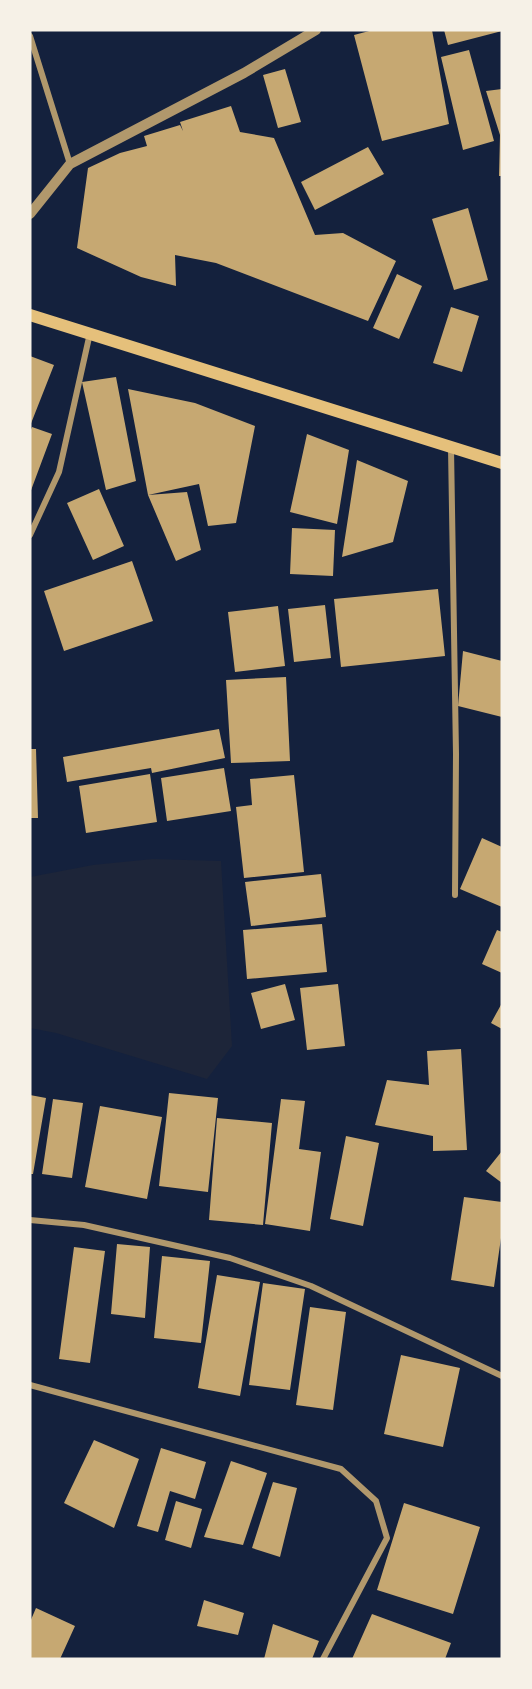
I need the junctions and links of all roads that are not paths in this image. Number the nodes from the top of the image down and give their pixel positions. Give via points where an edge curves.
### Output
1 (316, 30) edge
2 (30, 36) edge
3 (70, 164) junction
4 (30, 214) edge
5 (30, 315) edge
6 (90, 333) junction
7 (451, 447) junction
8 (502, 463) edge
9 (30, 535) edge
10 (455, 895) dead end
11 (30, 1220) edge
12 (502, 1376) edge
13 (30, 1385) edge
14 (324, 1659) edge

1 - 3 street via 244,73
2 - 3 street
3 - 4 street
5 - 6 main road
6 - 7 main road
6 - 9 street via 59,472
7 - 8 main road
7 - 10 street
11 - 12 street via 84,1226 230,1258 311,1286
13 - 14 street via 341,1469 376,1501 387,1538

